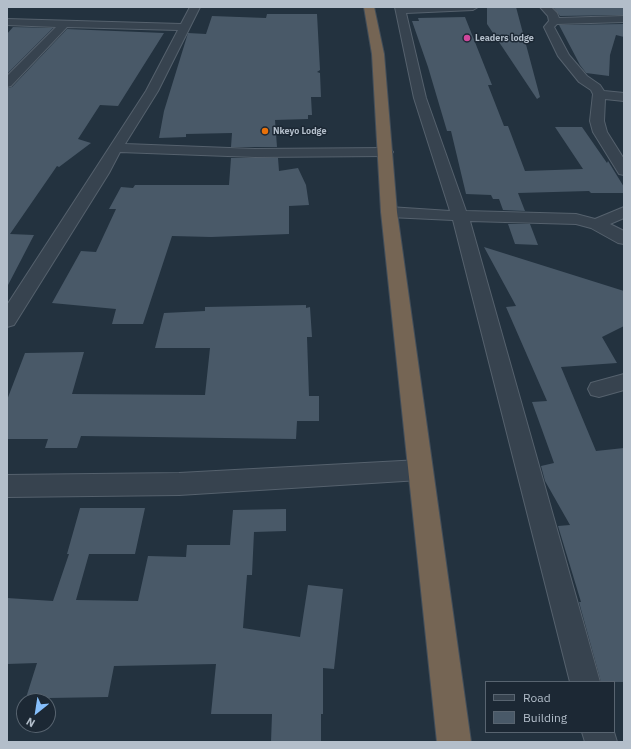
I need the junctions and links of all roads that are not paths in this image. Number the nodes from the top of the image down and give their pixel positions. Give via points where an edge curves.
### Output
1 (195, 7) edge
2 (369, 7) edge
3 (473, 7) edge
4 (545, 7) edge
5 (400, 8) edge
6 (624, 20) edge
7 (554, 21) junction
8 (7, 22) edge
9 (64, 24) junction
10 (184, 27) junction
11 (7, 83) edge
12 (599, 94) junction
13 (624, 97) edge
14 (115, 148) junction
15 (386, 152) junction
16 (624, 171) edge
17 (389, 212) junction
18 (624, 212) edge
19 (460, 216) junction
20 (597, 224) junction
21 (624, 239) edge
22 (12, 302) edge
23 (7, 320) edge
24 (624, 382) edge
25 (599, 389) dead end
26 (420, 470) junction
27 (7, 486) edge
28 (585, 681) edge
29 (454, 742) edge

1 - 10 street
2 - 15 highway via 378,54
3 - 5 street
4 - 7 street via 553,15
5 - 19 street via 420,98
6 - 7 street
7 - 12 street via 550,30 564,56
8 - 9 street
9 - 10 street
9 - 11 street
10 - 14 street via 152,92
12 - 13 street
12 - 16 street via 597,121 600,132
14 - 15 street via 255,153
14 - 22 street via 101,173
15 - 17 highway
17 - 19 street
17 - 26 highway
18 - 20 street
19 - 20 street via 576,219
19 - 28 street
20 - 21 street
22 - 23 street
24 - 25 street
26 - 27 street via 179,484
26 - 29 highway

